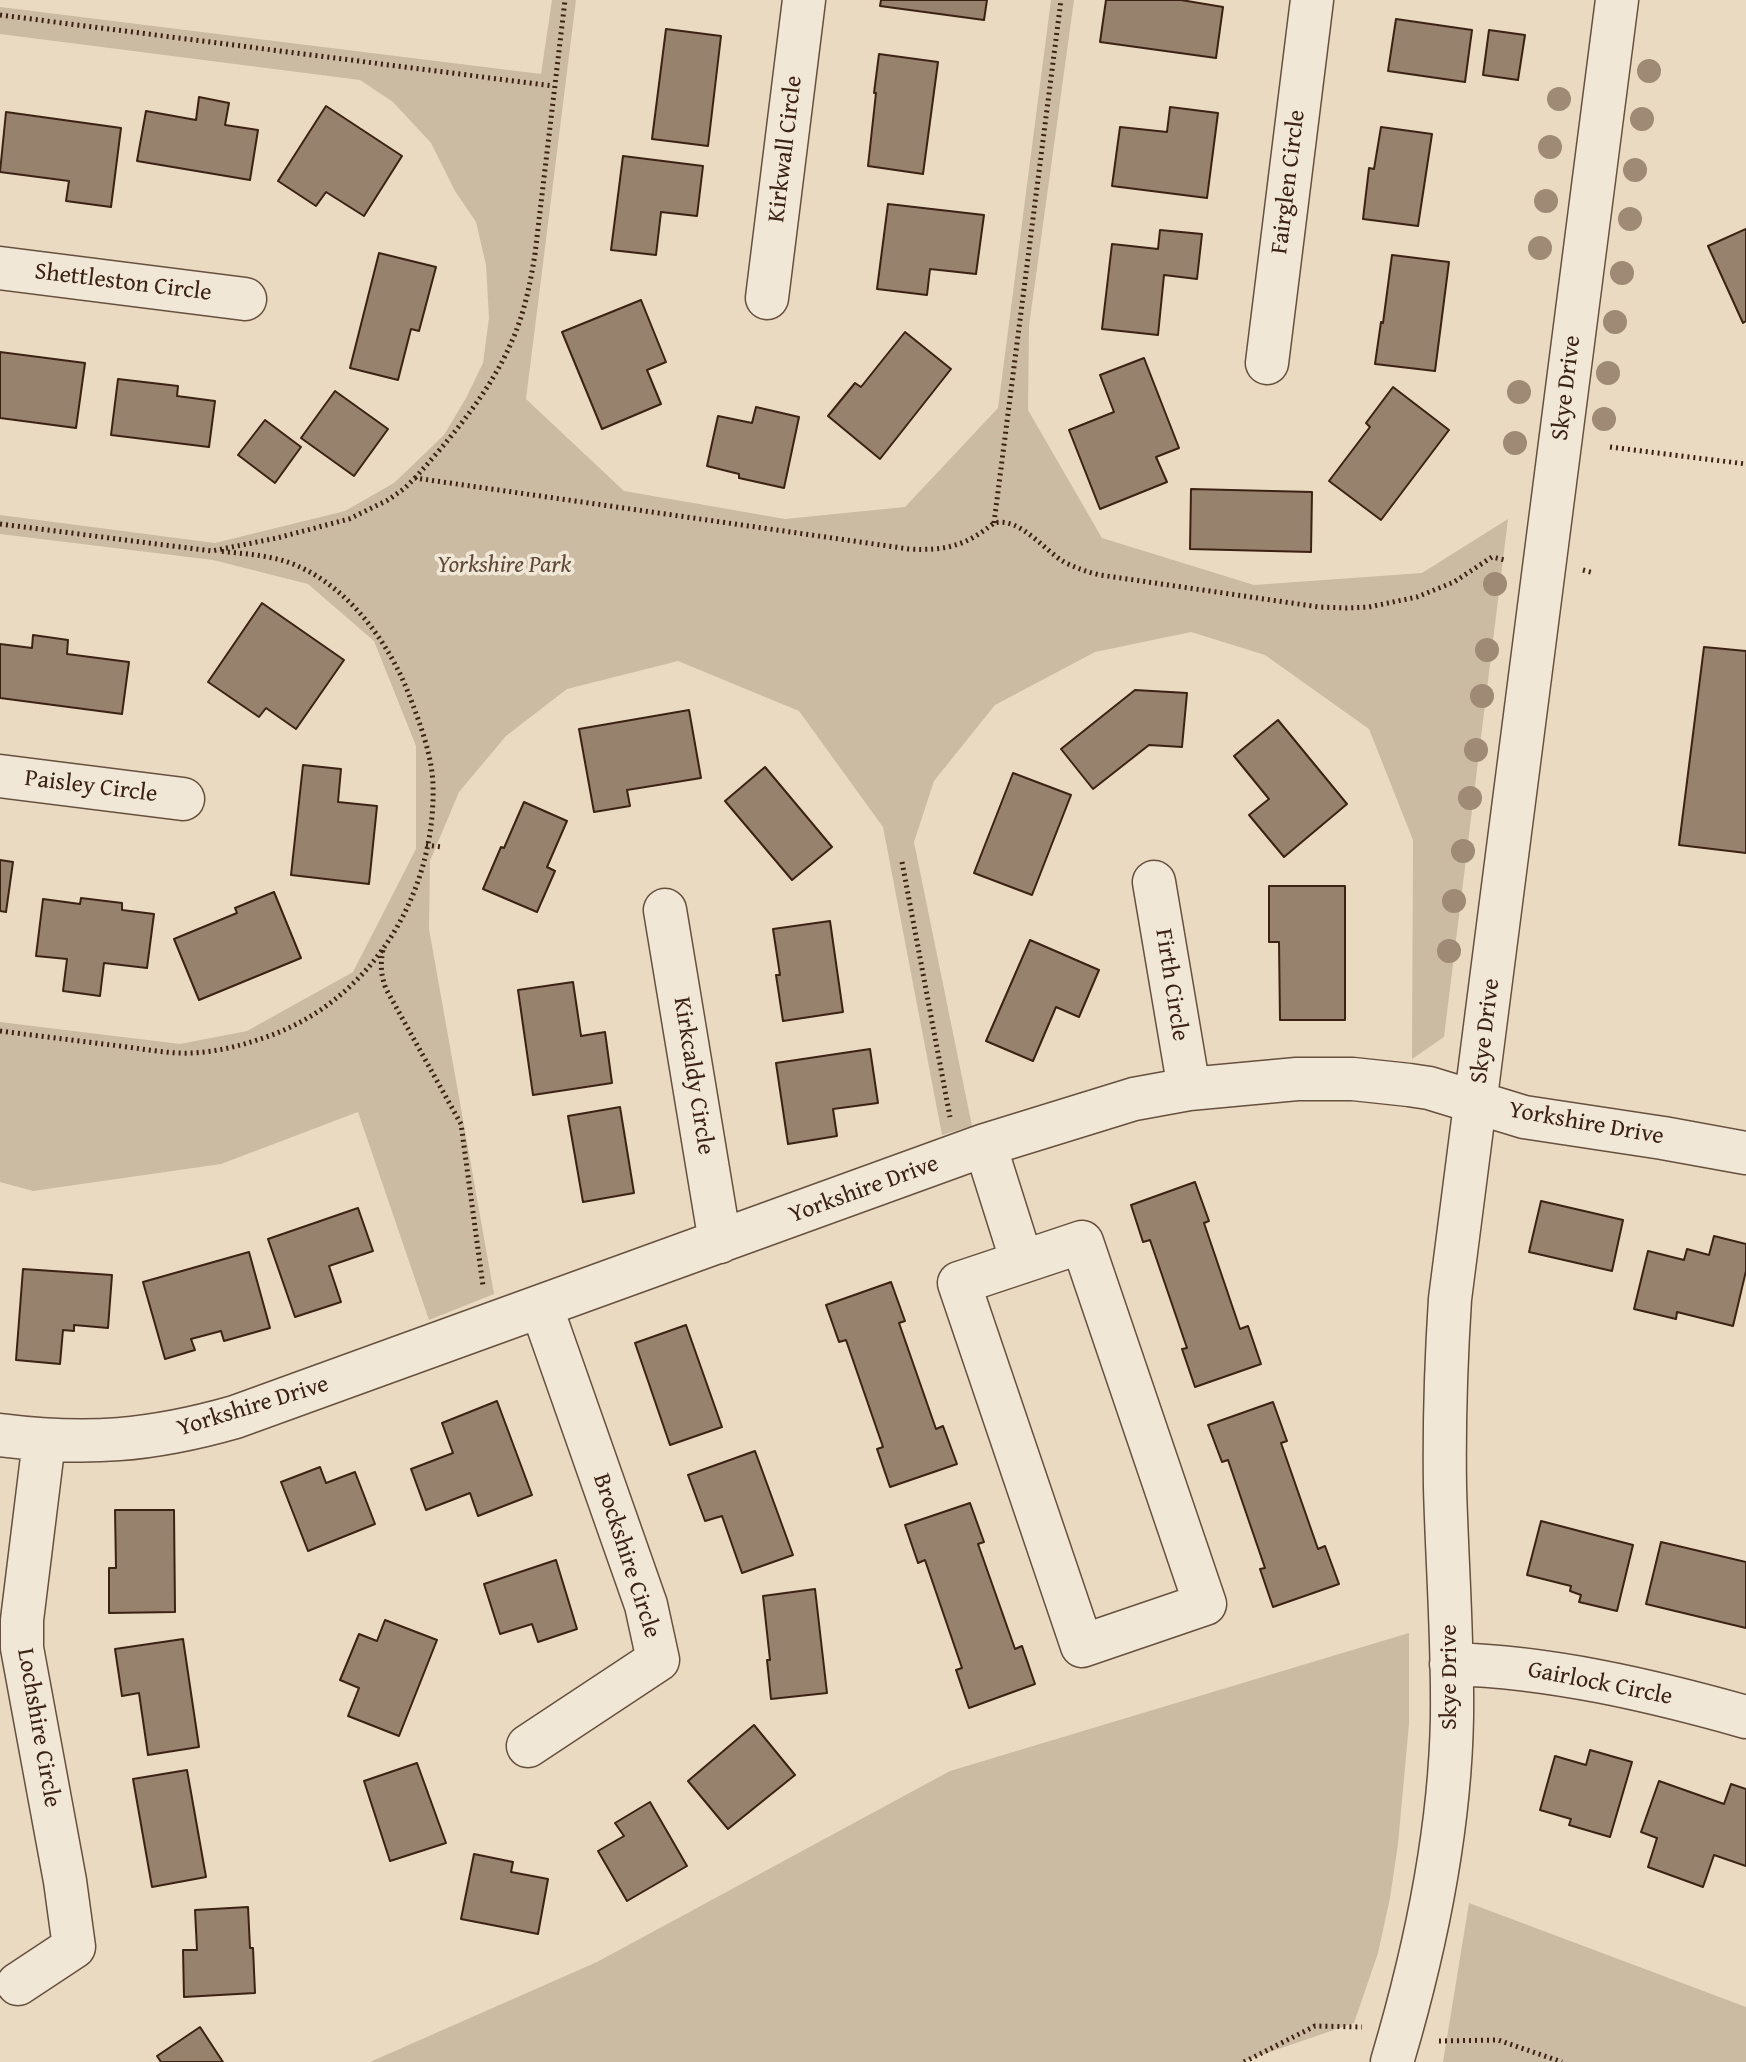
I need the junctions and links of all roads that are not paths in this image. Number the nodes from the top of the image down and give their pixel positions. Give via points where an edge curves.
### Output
1 (804, 0) edge
2 (1312, 0) edge
3 (1617, 0) edge
4 (0, 268) edge
5 (767, 298) dead end
6 (245, 299) dead end
7 (1267, 363) dead end
8 (0, 776) edge
9 (183, 799) dead end
10 (1154, 882) dead end
11 (665, 910) dead end
12 (1189, 1089) junction
13 (1477, 1102) junction
14 (985, 1145) junction
15 (1746, 1153) edge
16 (720, 1242) junction
17 (1022, 1262) junction
18 (541, 1306) junction
19 (0, 1435) edge
20 (44, 1441) junction
21 (1451, 1664) junction
22 (1746, 1717) edge
23 (528, 1746) dead end
24 (18, 1984) dead end
25 (1392, 2062) edge

1 - 5 street, Kirkwall Circle
2 - 7 street, Fairglen Circle
3 - 13 street, Skye Drive
4 - 6 street, Shettleston Circle
8 - 9 street, Paisley Circle
10 - 12 street, Firth Circle
11 - 16 street, Kirkcaldy Circle
12 - 13 street, Yorkshire Drive via 1353,1079 1429,1088
12 - 14 street, Yorkshire Drive via 1134,1099
13 - 15 street, Yorkshire Drive via 1524,1117
13 - 21 street, Skye Drive via 1446,1356
14 - 16 street, Yorkshire Drive
14 - 17 street
16 - 18 street, Yorkshire Drive
17 - 17 street via 959,1283 1082,1646 1205,1604 1082,1242
18 - 20 street, Yorkshire Drive via 189,1430 92,1442
18 - 23 street, Brockshire Circle via 646,1605 658,1660
19 - 20 street, Yorkshire Drive
20 - 24 street, Lochshire Circle via 22,1648 74,1947
21 - 22 street, Gairlock Circle via 1541,1671 1665,1694
21 - 25 street, Skye Drive via 1450,1758 1441,1839 1420,1955

